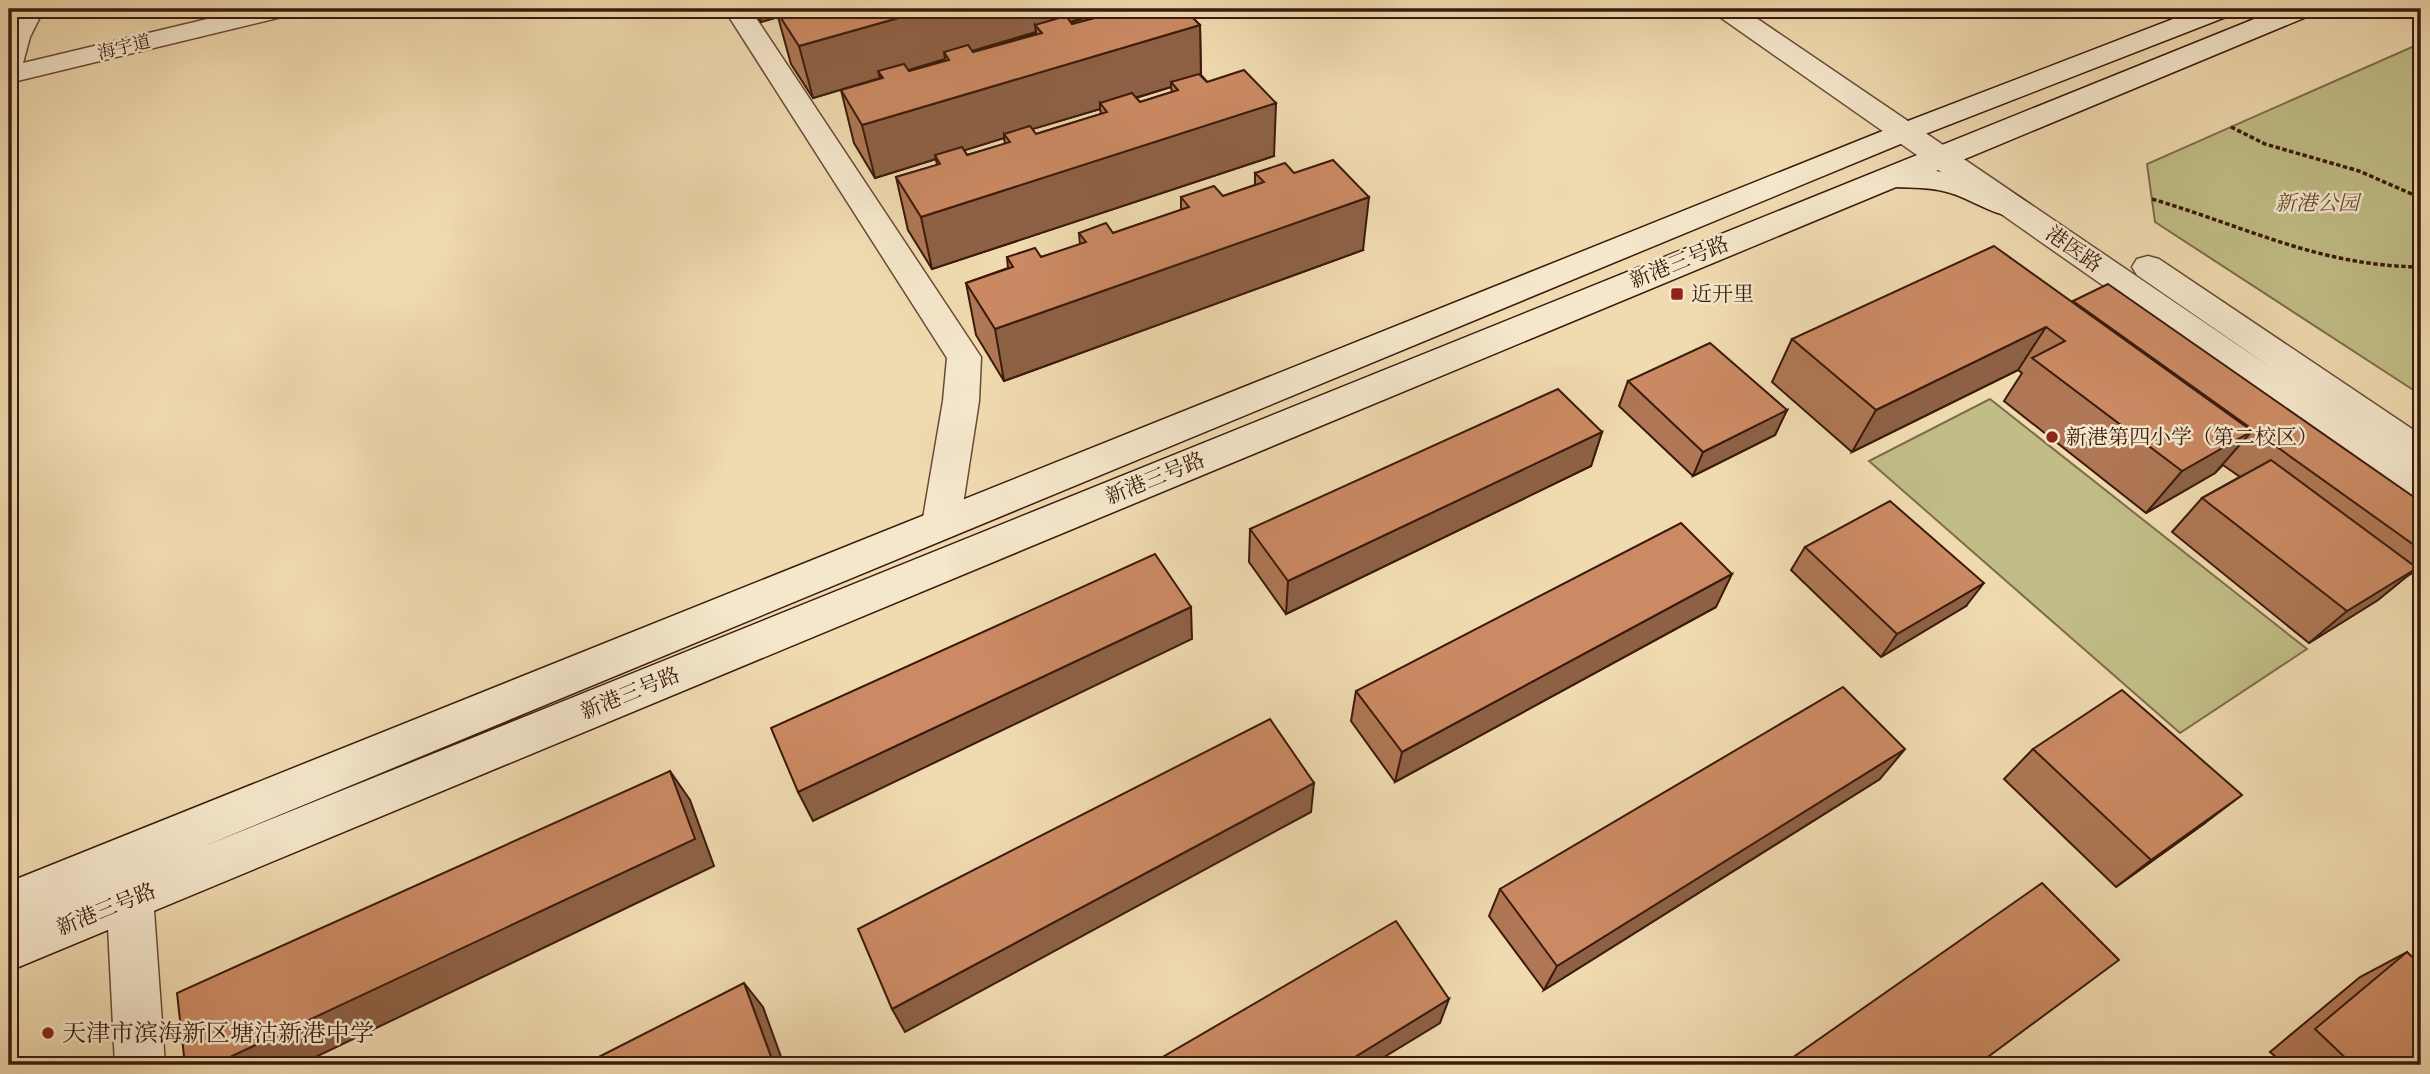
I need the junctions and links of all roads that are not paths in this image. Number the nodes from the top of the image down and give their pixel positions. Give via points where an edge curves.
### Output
1 (32, 9) edge
2 (253, 9) edge
3 (281, 9) edge
4 (737, 9) edge
5 (1726, 9) edge
6 (1765, 9) edge
7 (2222, 9) edge
8 (2302, 9) edge
9 (9, 65) edge
10 (9, 75) edge
11 (1935, 138) junction
12 (1874, 182) junction
13 (2015, 208) junction
14 (2421, 453) edge
15 (2421, 489) edge
16 (942, 524) junction
17 (129, 877) junction
18 (9, 904) edge
19 (9, 948) edge
20 (140, 1065) edge

1 - 9 main road via 16,37
2 - 9 main road, 海宇道
3 - 10 main road, 海宇道
4 - 16 main road via 964,357
5 - 11 main road, 港医路
6 - 11 main road, 港医路
7 - 11 main road, 新港三号路
8 - 11 main road, 新港三号路
11 - 12 main road, 新港三号路
11 - 13 main road, 港医路
11 - 14 main road, 港医路
11 - 16 main road, 新港三号路
12 - 13 main road via 1940,179
12 - 17 main road, 新港三号路
13 - 15 main road, 港医路
16 - 17 main road, 新港三号路
17 - 18 main road, 新港三号路
17 - 19 main road, 新港三号路
17 - 20 main road

